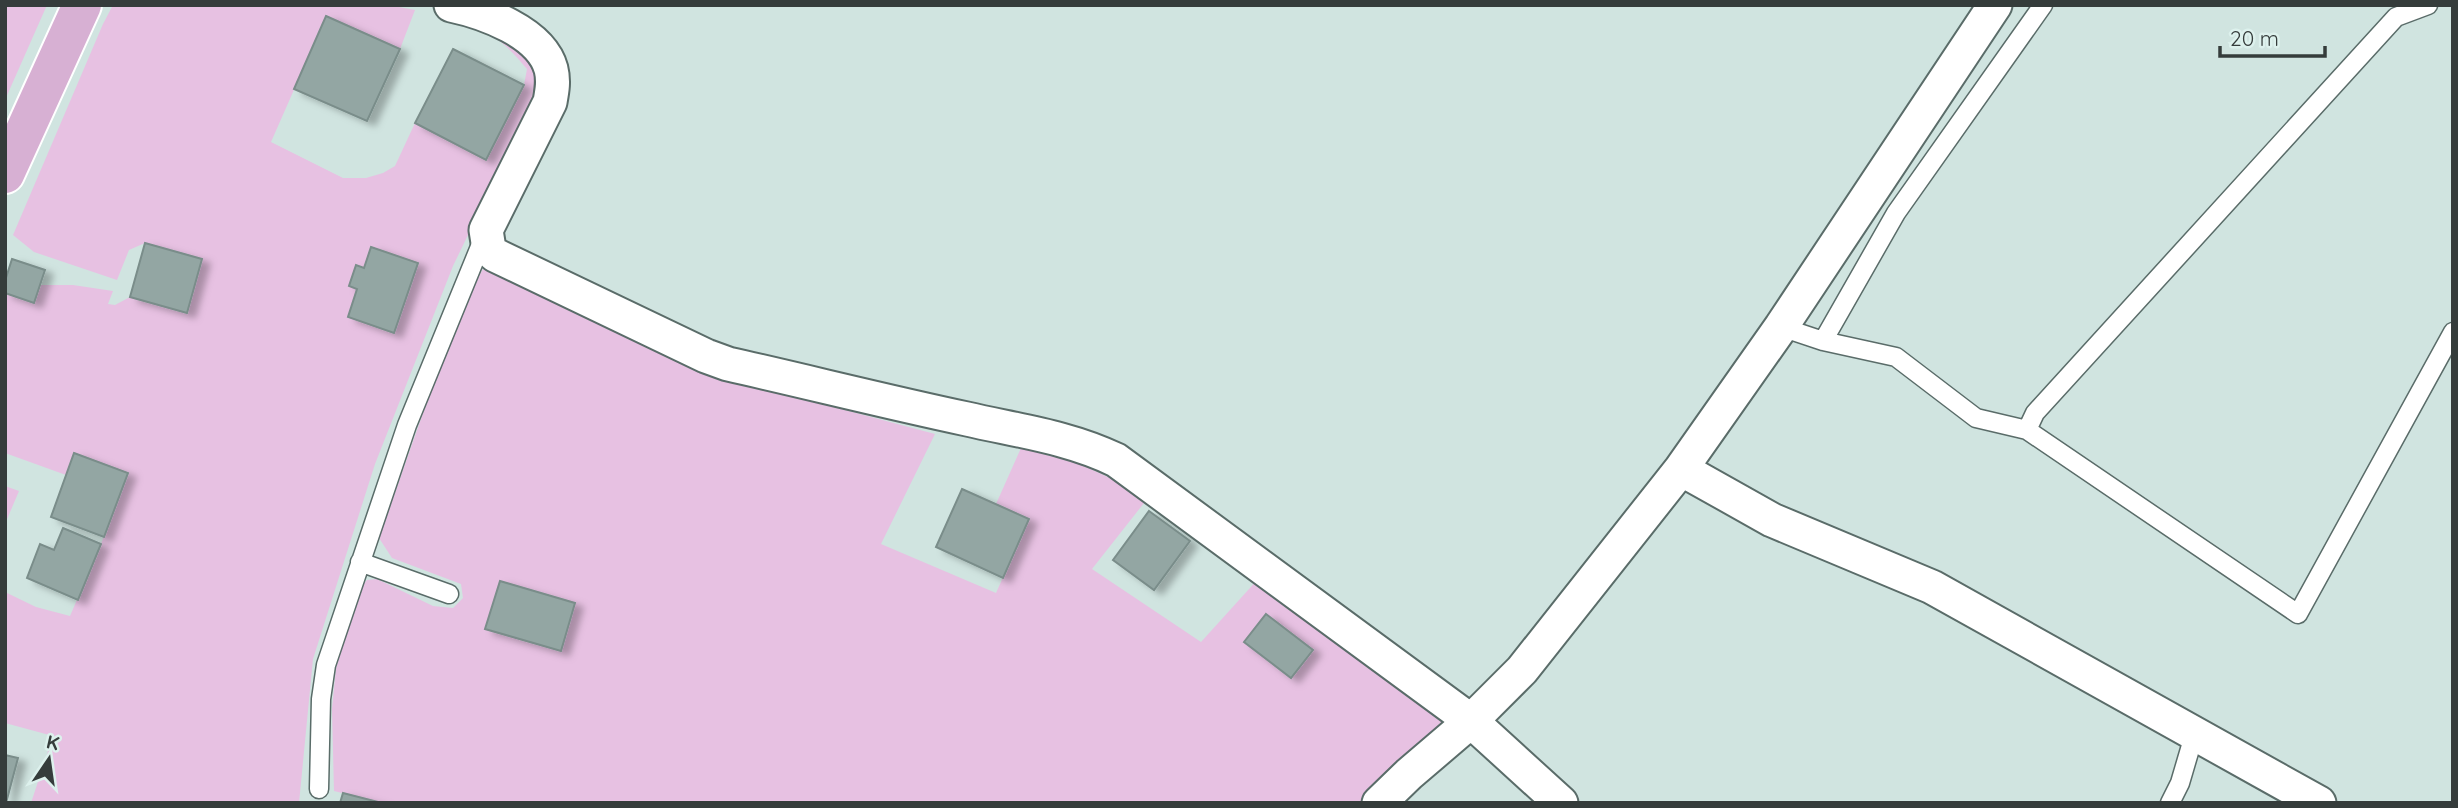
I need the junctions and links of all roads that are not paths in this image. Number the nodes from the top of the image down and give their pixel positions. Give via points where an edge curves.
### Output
1 (82, 5) edge
2 (451, 5) edge
3 (1995, 5) edge
4 (2043, 5) edge
5 (2428, 5) edge
6 (5, 174) edge
7 (486, 230) junction
8 (1781, 327) junction
9 (2453, 332) edge
10 (1823, 341) junction
11 (2027, 430) junction
12 (1681, 469) junction
13 (360, 562) junction
14 (449, 594) dead end
15 (1471, 721) junction
16 (2195, 732) junction
17 (319, 789) dead end
18 (1379, 803) edge
19 (1561, 803) edge
20 (2170, 803) edge
21 (2319, 803) edge

1 - 6 main road
2 - 7 street via 505,23 540,51 551,67 550,102
3 - 8 street
4 - 10 lane via 1896,213
5 - 11 lane via 2396,17 2035,413
7 - 13 lane via 407,425
7 - 15 street via 489,249 495,255 706,356 1055,437 1116,460
8 - 10 lane
8 - 12 street
9 - 11 lane via 2298,614
10 - 11 lane via 1896,357 1976,418
12 - 15 street via 1522,670
12 - 16 street via 1772,520 1932,587
13 - 14 lane
13 - 17 lane via 326,665
15 - 18 street
15 - 19 street
16 - 20 lane
16 - 21 street

